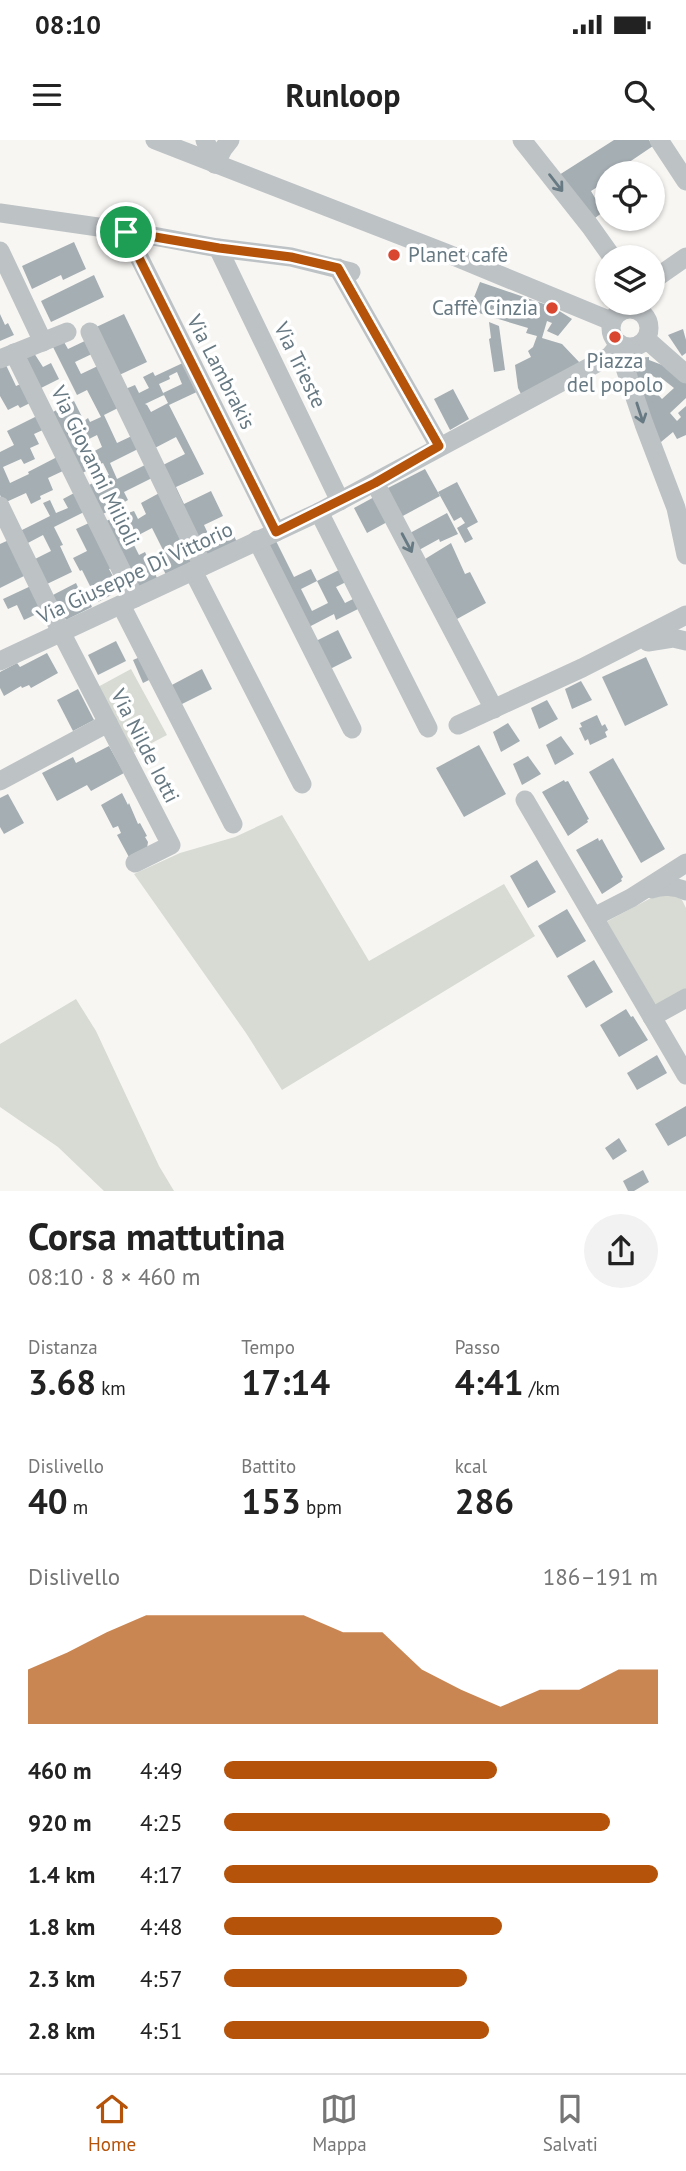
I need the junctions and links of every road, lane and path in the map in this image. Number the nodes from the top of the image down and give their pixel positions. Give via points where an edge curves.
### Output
1 (155, 140) edge
2 (205, 140) edge
3 (230, 140) edge
4 (522, 140) edge
5 (659, 140) edge
6 (215, 164) junction
7 (686, 181) edge
8 (0, 213) edge
9 (126, 232) junction
10 (603, 245) edge
11 (219, 248) junction
12 (0, 251) edge
13 (686, 257) edge
14 (665, 272) edge
15 (616, 315) edge
16 (644, 315) edge
17 (611, 321) junction
18 (67, 332) dead end
19 (90, 332) dead end
20 (646, 339) junction
21 (43, 342) junction
22 (623, 346) junction
23 (7, 356) edge
24 (686, 374) edge
25 (439, 446) junction
26 (375, 483) junction
27 (340, 501) junction
28 (0, 506) edge
29 (319, 512) junction
30 (276, 532) junction
31 (257, 540) junction
32 (686, 555) edge
33 (198, 568) junction
34 (128, 602) junction
35 (686, 615) edge
36 (61, 632) junction
37 (686, 641) edge
38 (0, 661) edge
39 (582, 668) junction
40 (494, 709) junction
41 (108, 723) junction
42 (458, 725) dead end
43 (428, 728) dead end
44 (352, 729) dead end
45 (0, 781) edge
46 (302, 784) dead end
47 (525, 800) dead end
48 (233, 824) dead end
49 (135, 863) dead end
50 (686, 863) edge
51 (686, 891) edge
52 (631, 898) junction
53 (594, 917) junction
54 (686, 998) edge
55 (652, 1017) junction
56 (686, 1075) edge

1 - 6 street
2 - 6 street
3 - 6 street
4 -> 10 street
5 - 7 street
6 - 17 street
8 - 9 street
9 - 11 street
9 - 30 street, Via Lambrakis
11 - 25 street via 291,257 344,270
11 - 27 street, Via Trieste
12 - 21 street
13 - 14 street
15 - 17 street
16 - 20 street via 649,323
17 - 22 street via 612,337
18 - 21 street
19 - 33 street
20 - 22 street
20 - 24 street
21 - 23 street
22 - 25 street, Via Giuseppe Di Vittorio
22 -> 32 street via 624,365 676,508
23 - 34 street, Via Giovanni Milioli
25 - 26 street, Via Giuseppe Di Vittorio
26 - 27 street, Via Giuseppe Di Vittorio
26 -> 40 street
27 - 29 street, Via Giuseppe Di Vittorio
28 - 36 street, Via Nilde Iotti
29 - 30 street, Via Giuseppe Di Vittorio
29 - 43 street
30 - 31 street, Via Giuseppe Di Vittorio
31 - 33 street, Via Giuseppe Di Vittorio
31 - 44 street
33 - 34 street, Via Giuseppe Di Vittorio
33 - 46 street
34 - 36 street, Via Giuseppe Di Vittorio
34 - 48 street, Via Giovanni Milioli
35 - 39 street
36 - 38 street, Via Giuseppe Di Vittorio
36 - 41 street, Via Nilde Iotti
37 - 39 street via 673,638 641,643
39 - 40 street
40 - 42 street
41 - 45 street
41 - 49 street, Via Nilde Iotti via 171,845
47 - 53 street
50 - 52 street
51 - 52 street via 659,887
52 - 53 street
53 - 55 street
54 - 55 street
55 - 56 street

